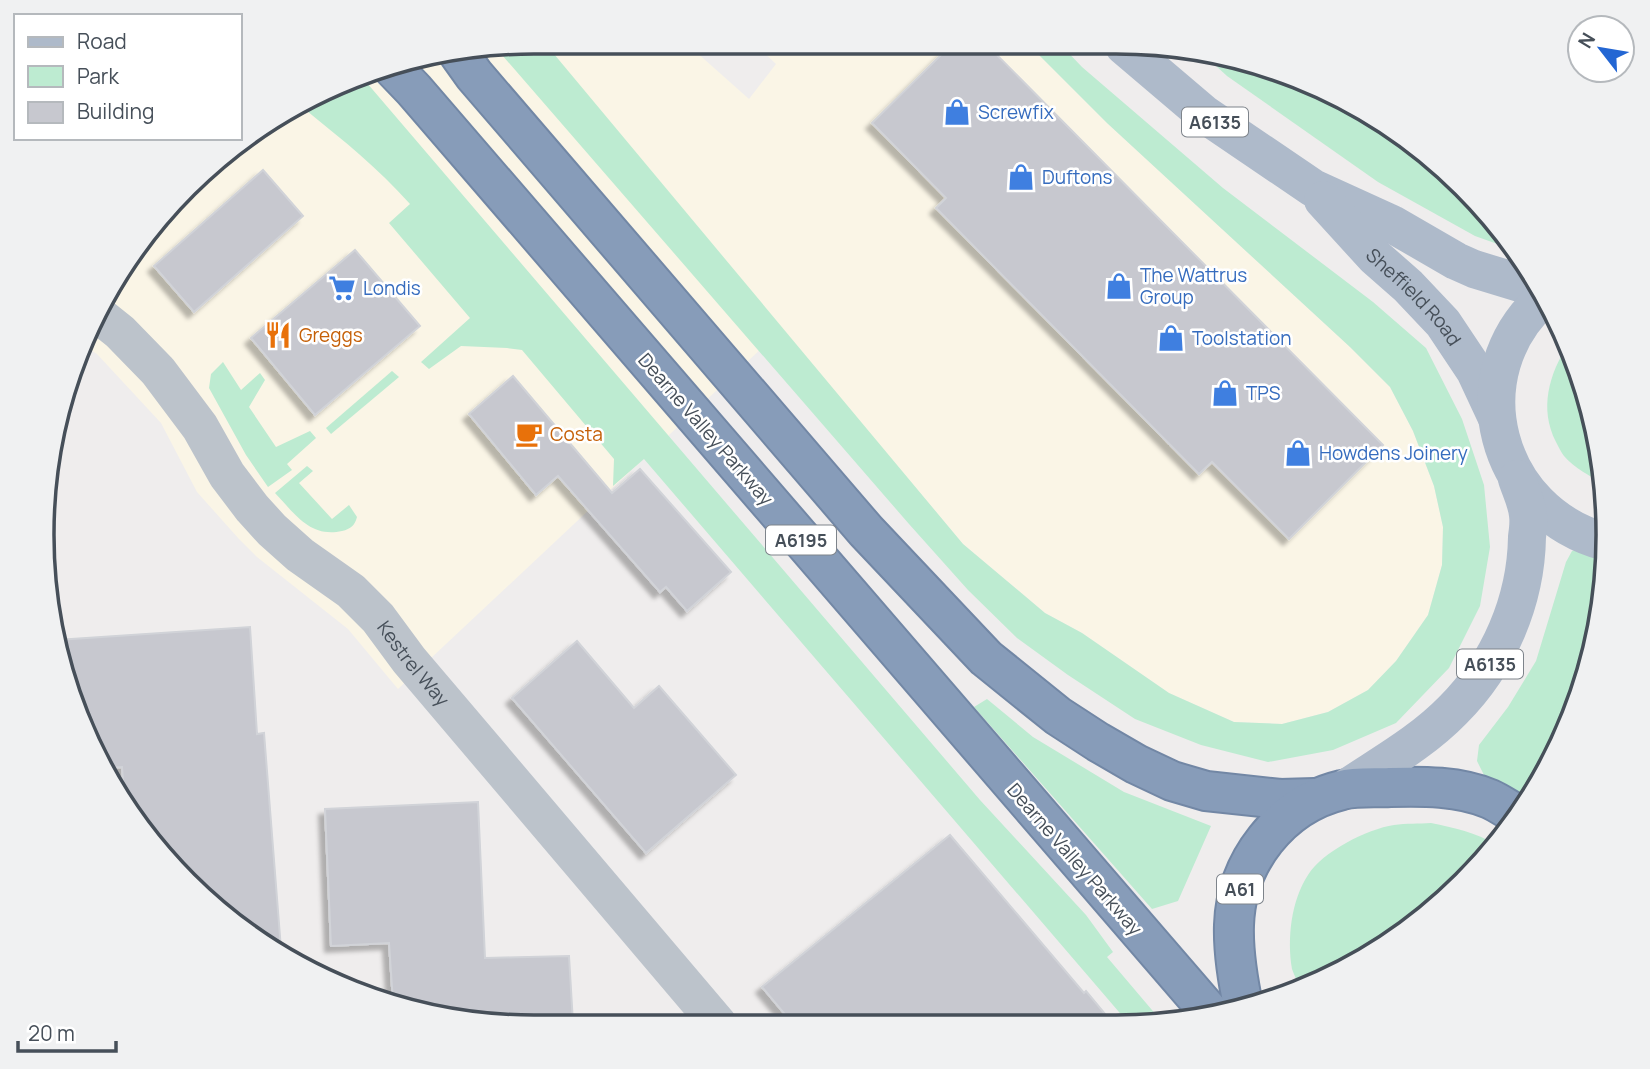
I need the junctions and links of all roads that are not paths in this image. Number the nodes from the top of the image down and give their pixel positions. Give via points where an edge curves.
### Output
1 (1134, 55) edge
2 (463, 59) edge
3 (399, 74) edge
4 (1312, 188) junction
5 (1524, 283) edge
6 (1537, 304) edge
7 (105, 320) edge
8 (1497, 418) junction
9 (1517, 479) junction
10 (1596, 539) edge
11 (1330, 793) junction
12 (1509, 810) edge
13 (1242, 998) edge
14 (1205, 1007) edge
15 (710, 1015) edge

1 - 4 main road, Sheffield Road / A6135 via 1204,114
2 - 11 highway, A6195 via 866,531 986,658 1058,716 1136,764 1172,780 1206,791 1280,799
3 - 14 highway, Dearne Valley Parkway / A6195
4 - 5 main road, Sheffield Road / A6135 via 1392,224 1456,261
4 - 8 main road, Sheffield Road / A6135 via 1443,323 1475,371
6 - 8 main road via 1508,346 1500,369
7 - 15 street, Kestrel Way via 158,371 201,427 227,475 252,508 300,555 378,618
8 - 9 main road
9 - 10 main road via 1549,514
9 - 11 main road, A6135 via 1528,514 1527,559 1516,607 1498,651 1453,711 1423,737
11 - 12 highway via 1419,786 1454,789
11 - 13 highway, A61 via 1289,815 1271,832 1244,875 1234,925

